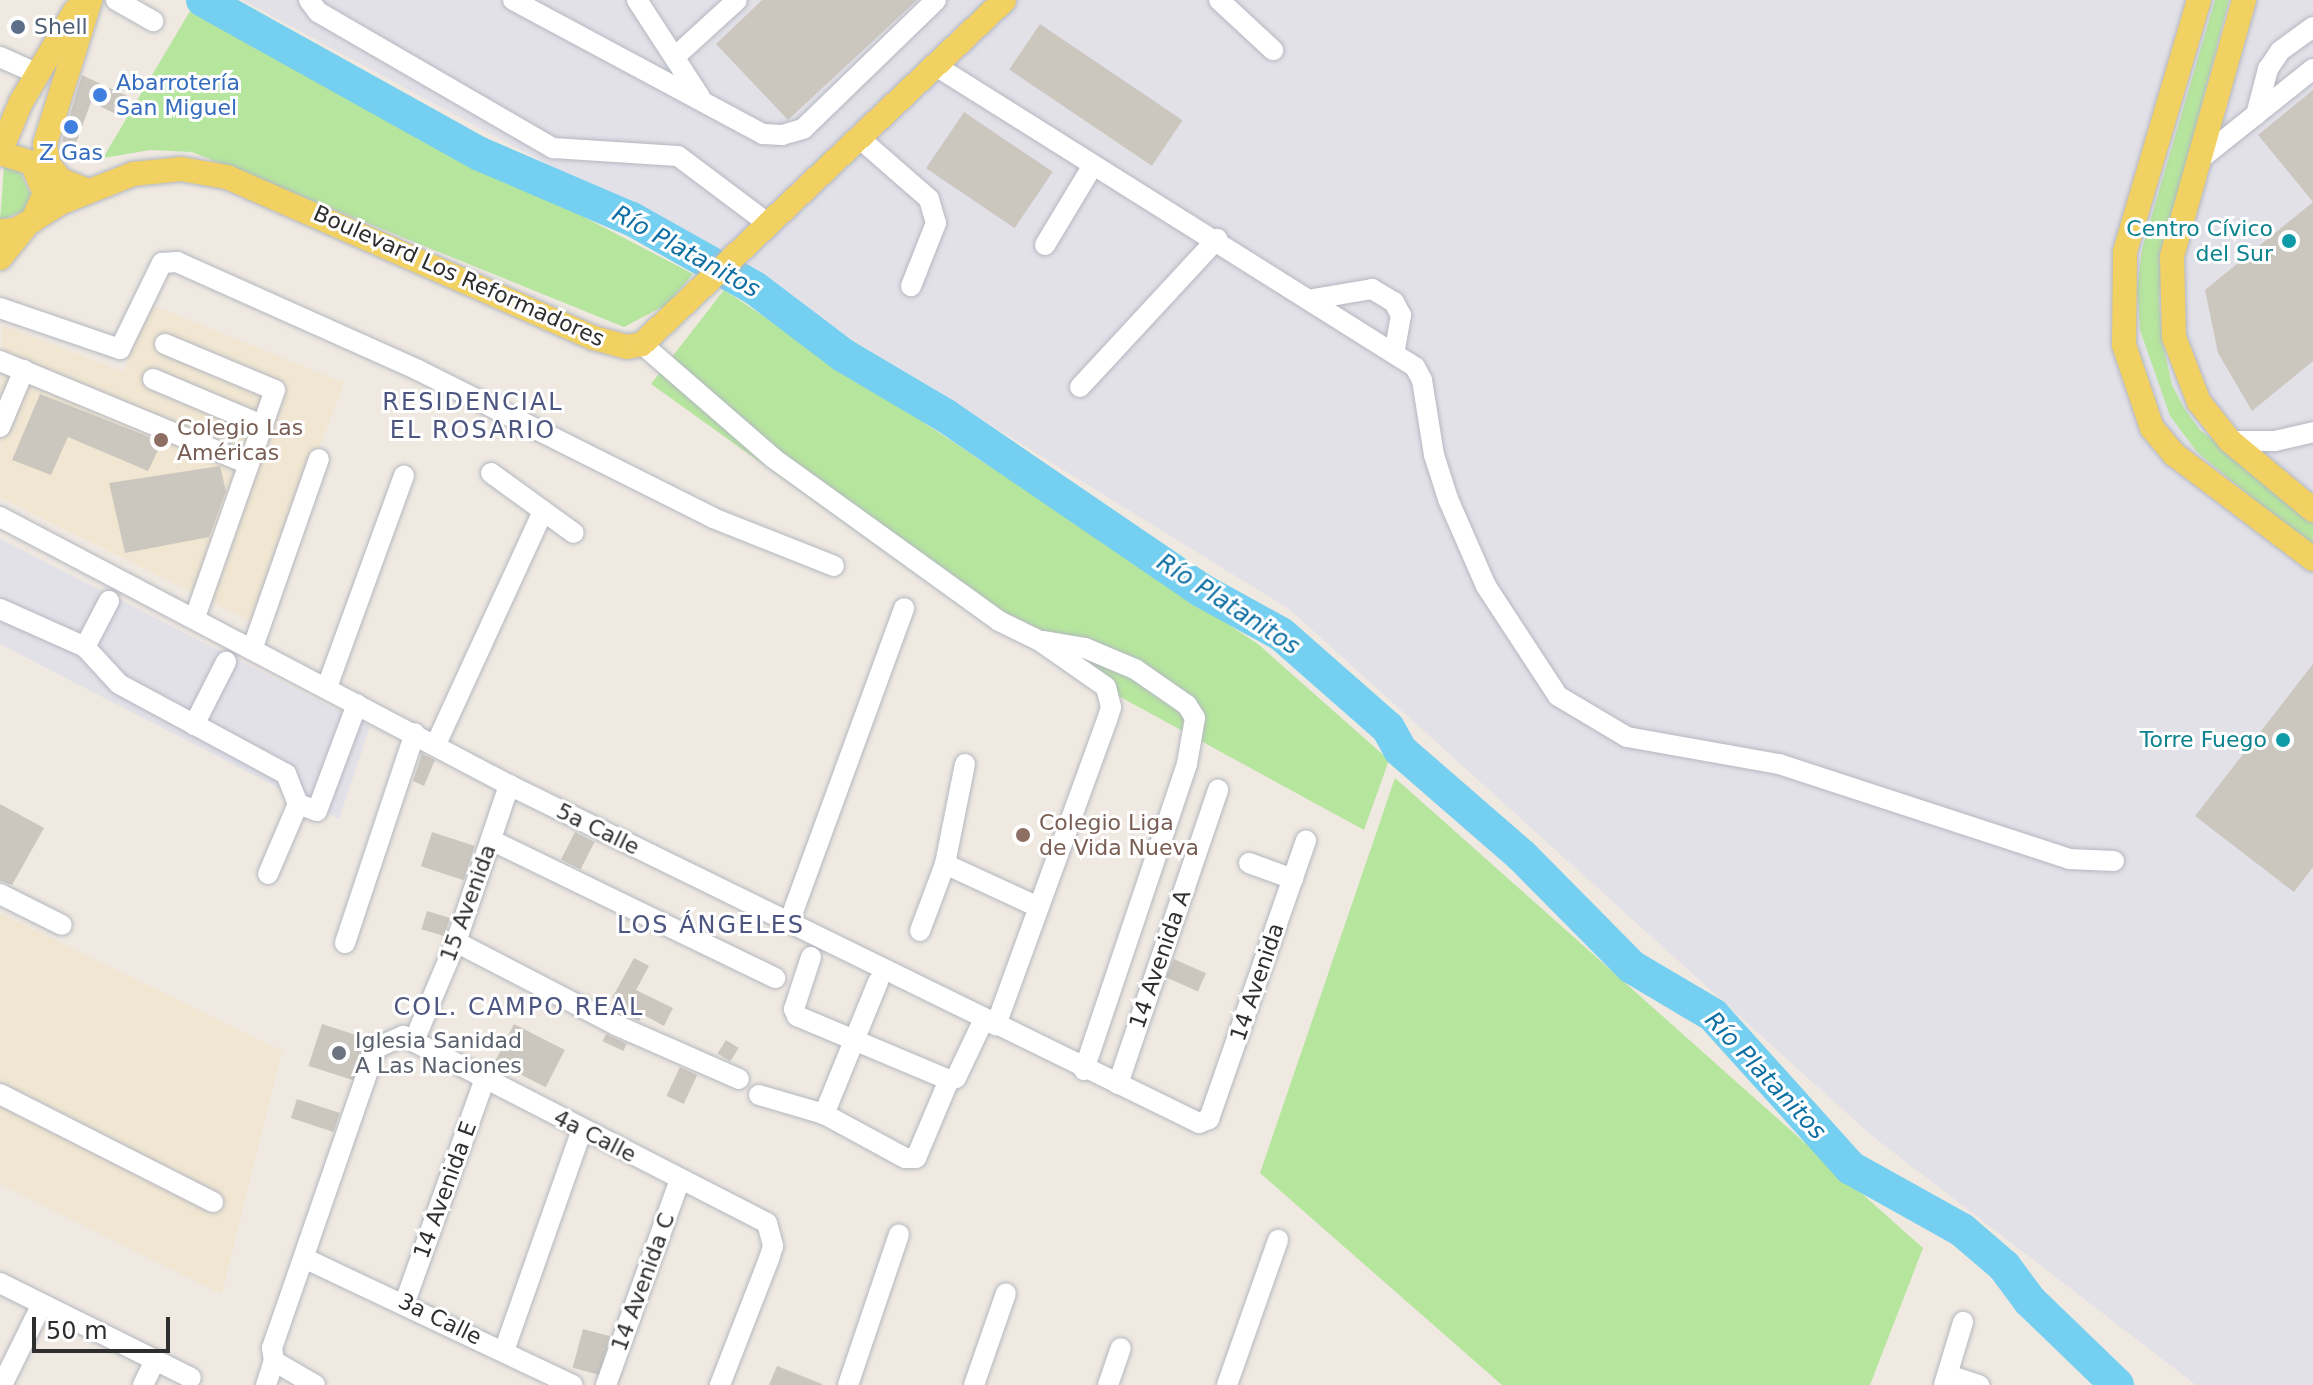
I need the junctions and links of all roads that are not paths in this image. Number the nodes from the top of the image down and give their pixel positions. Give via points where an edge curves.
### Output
1 (116, 0) edge
2 (309, 0) edge
3 (513, 0) edge
4 (637, 0) edge
5 (737, 0) edge
6 (936, 0) edge
7 (1004, 0) edge
8 (1219, 0) edge
9 (2199, 0) edge
10 (2244, 0) edge
11 (80, 2) edge
12 (153, 21) dead end
13 (2313, 27) edge
14 (1273, 50) dead end
15 (677, 55) junction
16 (0, 57) edge
17 (936, 66) junction
18 (2313, 69) edge
19 (38, 74) junction
20 (700, 97) junction
21 (2256, 115) junction
22 (858, 137) junction
23 (0, 152) edge
24 (2199, 160) junction
25 (1093, 165) junction
26 (88, 191) junction
27 (30, 223) junction
28 (757, 230) junction
29 (0, 231) edge
30 (1217, 239) junction
31 (1045, 245) dead end
32 (0, 258) edge
33 (911, 286) dead end
34 (1313, 299) junction
35 (0, 308) edge
36 (165, 344) dead end
37 (642, 344) junction
38 (1395, 350) junction
39 (0, 361) edge
40 (24, 370) junction
41 (153, 379) dead end
42 (1080, 387) dead end
43 (262, 425) junction
44 (0, 427) edge
45 (2313, 432) edge
46 (2230, 441) junction
47 (319, 459) dead end
48 (249, 464) junction
49 (491, 473) dead end
50 (404, 476) dead end
51 (2276, 482) junction
52 (2313, 510) edge
53 (543, 511) junction
54 (2253, 514) junction
55 (0, 517) edge
56 (574, 533) dead end
57 (2313, 559) edge
58 (834, 566) dead end
59 (109, 601) dead end
60 (904, 608) dead end
61 (0, 609) edge
62 (195, 617) junction
63 (1040, 641) junction
64 (85, 647) junction
65 (253, 647) junction
66 (226, 662) dead end
67 (327, 687) junction
68 (357, 704) junction
69 (194, 725) junction
70 (415, 733) junction
71 (436, 744) junction
72 (965, 764) dead end
73 (509, 785) junction
74 (1218, 790) dead end
75 (298, 804) junction
76 (491, 840) junction
77 (1306, 840) dead end
78 (2114, 861) dead end
79 (1249, 863) dead end
80 (945, 864) junction
81 (268, 874) dead end
82 (1293, 879) junction
83 (0, 894) edge
84 (1036, 906) junction
85 (790, 920) junction
86 (62, 925) dead end
87 (920, 931) dead end
88 (456, 942) junction
89 (345, 943) dead end
90 (811, 957) dead end
91 (775, 978) dead end
92 (878, 982) dead end
93 (990, 1022) junction
94 (414, 1041) junction
95 (855, 1043) junction
96 (1084, 1070) junction
97 (485, 1078) junction
98 (739, 1079) dead end
99 (949, 1080) junction
100 (1118, 1084) junction
101 (0, 1094) edge
102 (759, 1095) dead end
103 (824, 1114) junction
104 (1205, 1122) joint
105 (582, 1129) junction
106 (680, 1179) junction
107 (213, 1202) dead end
108 (899, 1234) dead end
109 (1278, 1240) dead end
110 (304, 1258) junction
111 (0, 1283) edge
112 (1006, 1293) dead end
113 (405, 1302) junction
114 (42, 1304) junction
115 (1963, 1322) dead end
116 (1121, 1348) dead end
117 (504, 1351) junction
118 (155, 1360) junction
119 (274, 1361) junction
120 (191, 1378) dead end
121 (1946, 1380) edge
122 (313, 1384) edge
123 (2, 1385) edge
124 (143, 1385) edge
125 (266, 1385) edge
126 (573, 1385) edge
127 (606, 1385) edge
128 (720, 1385) edge
129 (848, 1385) edge
130 (974, 1385) edge
131 (1108, 1385) edge
132 (1227, 1385) edge
133 (1979, 1385) edge

1 - 12 street
2 - 28 street via 318,12 553,148 678,156
3 - 20 street
4 - 15 street
5 - 15 street
6 - 20 street via 803,129 763,134
7 - 17 main road
8 - 14 street
9 - 54 main road via 2125,252 2124,345 2152,428 2175,455
10 - 24 main road
11 - 19 main road
11 - 26 main road via 45,144 48,164 61,180
13 - 21 street via 2280,51 2268,69
15 - 20 street
16 - 19 street
17 - 22 main road
17 - 25 street
18 - 21 street
19 - 23 main road
21 - 24 street
22 - 28 main road
22 - 33 street via 929,199 936,223
23 - 27 main road via 23,156 40,173 45,193
24 - 46 main road via 2172,257 2174,337 2199,402
25 - 30 street
25 - 31 street
26 - 27 main road, Boulevard Los Reformadores
26 - 37 main road, Boulevard Los Reformadores via 133,174 181,169 227,177 594,338 627,347
27 - 29 main road
27 - 32 main road
28 - 37 main road
30 - 34 street
30 - 42 street
34 - 38 street
34 - 38 street via 1372,289 1394,302 1401,315
35 - 58 street via 120,349 162,263 177,262 418,370 713,518
36 - 43 street via 275,390
37 - 63 street via 773,458 999,621
38 - 78 street via 1422,380 1434,455 1486,586 1558,696 1627,737 1779,764 2069,859
39 - 40 street
40 - 44 street
40 - 48 street
41 - 43 street
43 - 48 street
45 - 46 street via 2275,441
46 - 51 main road
47 - 65 street
48 - 62 street
49 - 53 street
50 - 67 street
51 - 52 main road
51 - 54 main road
53 - 56 street
53 - 71 street
54 - 57 main road
55 - 62 street, 5a Calle
59 - 64 street
60 - 85 street
61 - 64 street
62 - 65 street, 5a Calle
63 - 84 street via 1106,687 1111,707
63 - 96 street via 1085,648 1135,669 1187,705 1195,718 1187,764
64 - 69 street via 119,684
65 - 67 street, 5a Calle
66 - 69 street
67 - 68 street, 5a Calle
68 - 70 street, 5a Calle
68 - 75 street via 317,811
69 - 75 street via 286,774
70 - 71 street, 5a Calle
70 - 89 street
71 - 73 street, 5a Calle
72 - 80 street
73 - 76 street, 15 Avenida
73 - 85 street, 5a Calle
74 - 100 street, 14 Avenida A
75 - 81 street
76 - 88 street, 15 Avenida
76 - 91 street
77 - 82 street, 14 Avenida
79 - 82 street
80 - 84 street
80 - 87 street
82 - 104 street, 14 Avenida
83 - 86 street
84 - 93 street
85 - 93 street, 5a Calle
88 - 94 street, 15 Avenida
88 - 98 street via 616,1025
90 - 95 street via 794,1009 797,1016
92 - 95 street
93 - 96 street, 5a Calle
93 - 99 street via 956,1078
94 - 97 street, 4a Calle
94 - 110 street via 393,1037 376,1048
95 - 99 street
95 - 103 street
96 - 100 street, 5a Calle
97 - 105 street, 4a Calle
97 - 113 street, 14 Avenida E
99 - 103 street via 911,1161
100 - 104 street, 5a Calle
101 - 107 street
102 - 103 street
105 - 106 street, 4a Calle
105 - 117 street
106 - 127 street, 14 Avenida C
106 - 128 street, 4a Calle via 760,1216 772,1233 769,1259
108 - 129 street
109 - 132 street
110 - 113 street, 3a Calle
110 - 119 street via 272,1348
111 - 114 street
112 - 130 street
113 - 117 street, 3a Calle
114 - 118 street
114 - 123 street
115 - 121 street
116 - 131 street
117 - 126 street, 3a Calle
118 - 120 street
118 - 124 street
119 - 122 street
119 - 125 street
121 - 133 street

